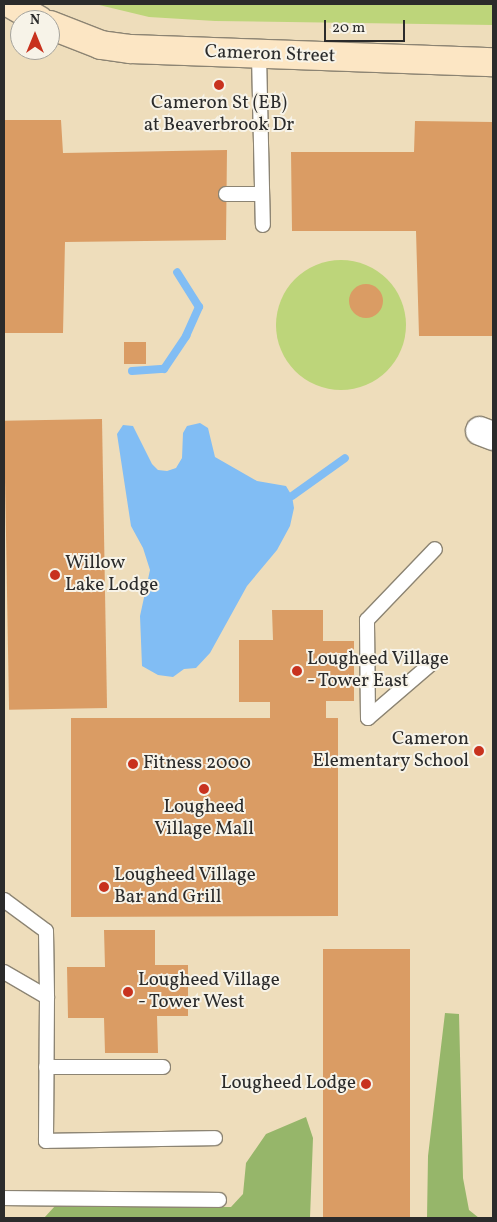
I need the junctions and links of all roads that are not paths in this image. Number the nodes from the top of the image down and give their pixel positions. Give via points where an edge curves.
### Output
1 (60, 29) edge
2 (259, 55) junction
3 (493, 62) edge
4 (226, 194) dead end
5 (262, 194) junction
6 (263, 224) dead end
7 (435, 549) dead end
8 (433, 662) dead end
9 (4, 900) edge
10 (4, 972) edge
11 (47, 997) junction
12 (46, 1067) junction
13 (163, 1067) dead end
14 (215, 1138) dead end
15 (4, 1198) edge
16 (219, 1200) dead end

1 - 2 street, Cameron Street via 101,45 116,47
2 - 3 street, Cameron Street
2 - 5 lane
4 - 5 lane
5 - 6 lane
7 - 8 lane via 367,620 368,718
9 - 11 lane via 46,931
10 - 11 lane
11 - 12 lane
12 - 13 lane
12 - 14 lane via 46,1141
15 - 16 lane

